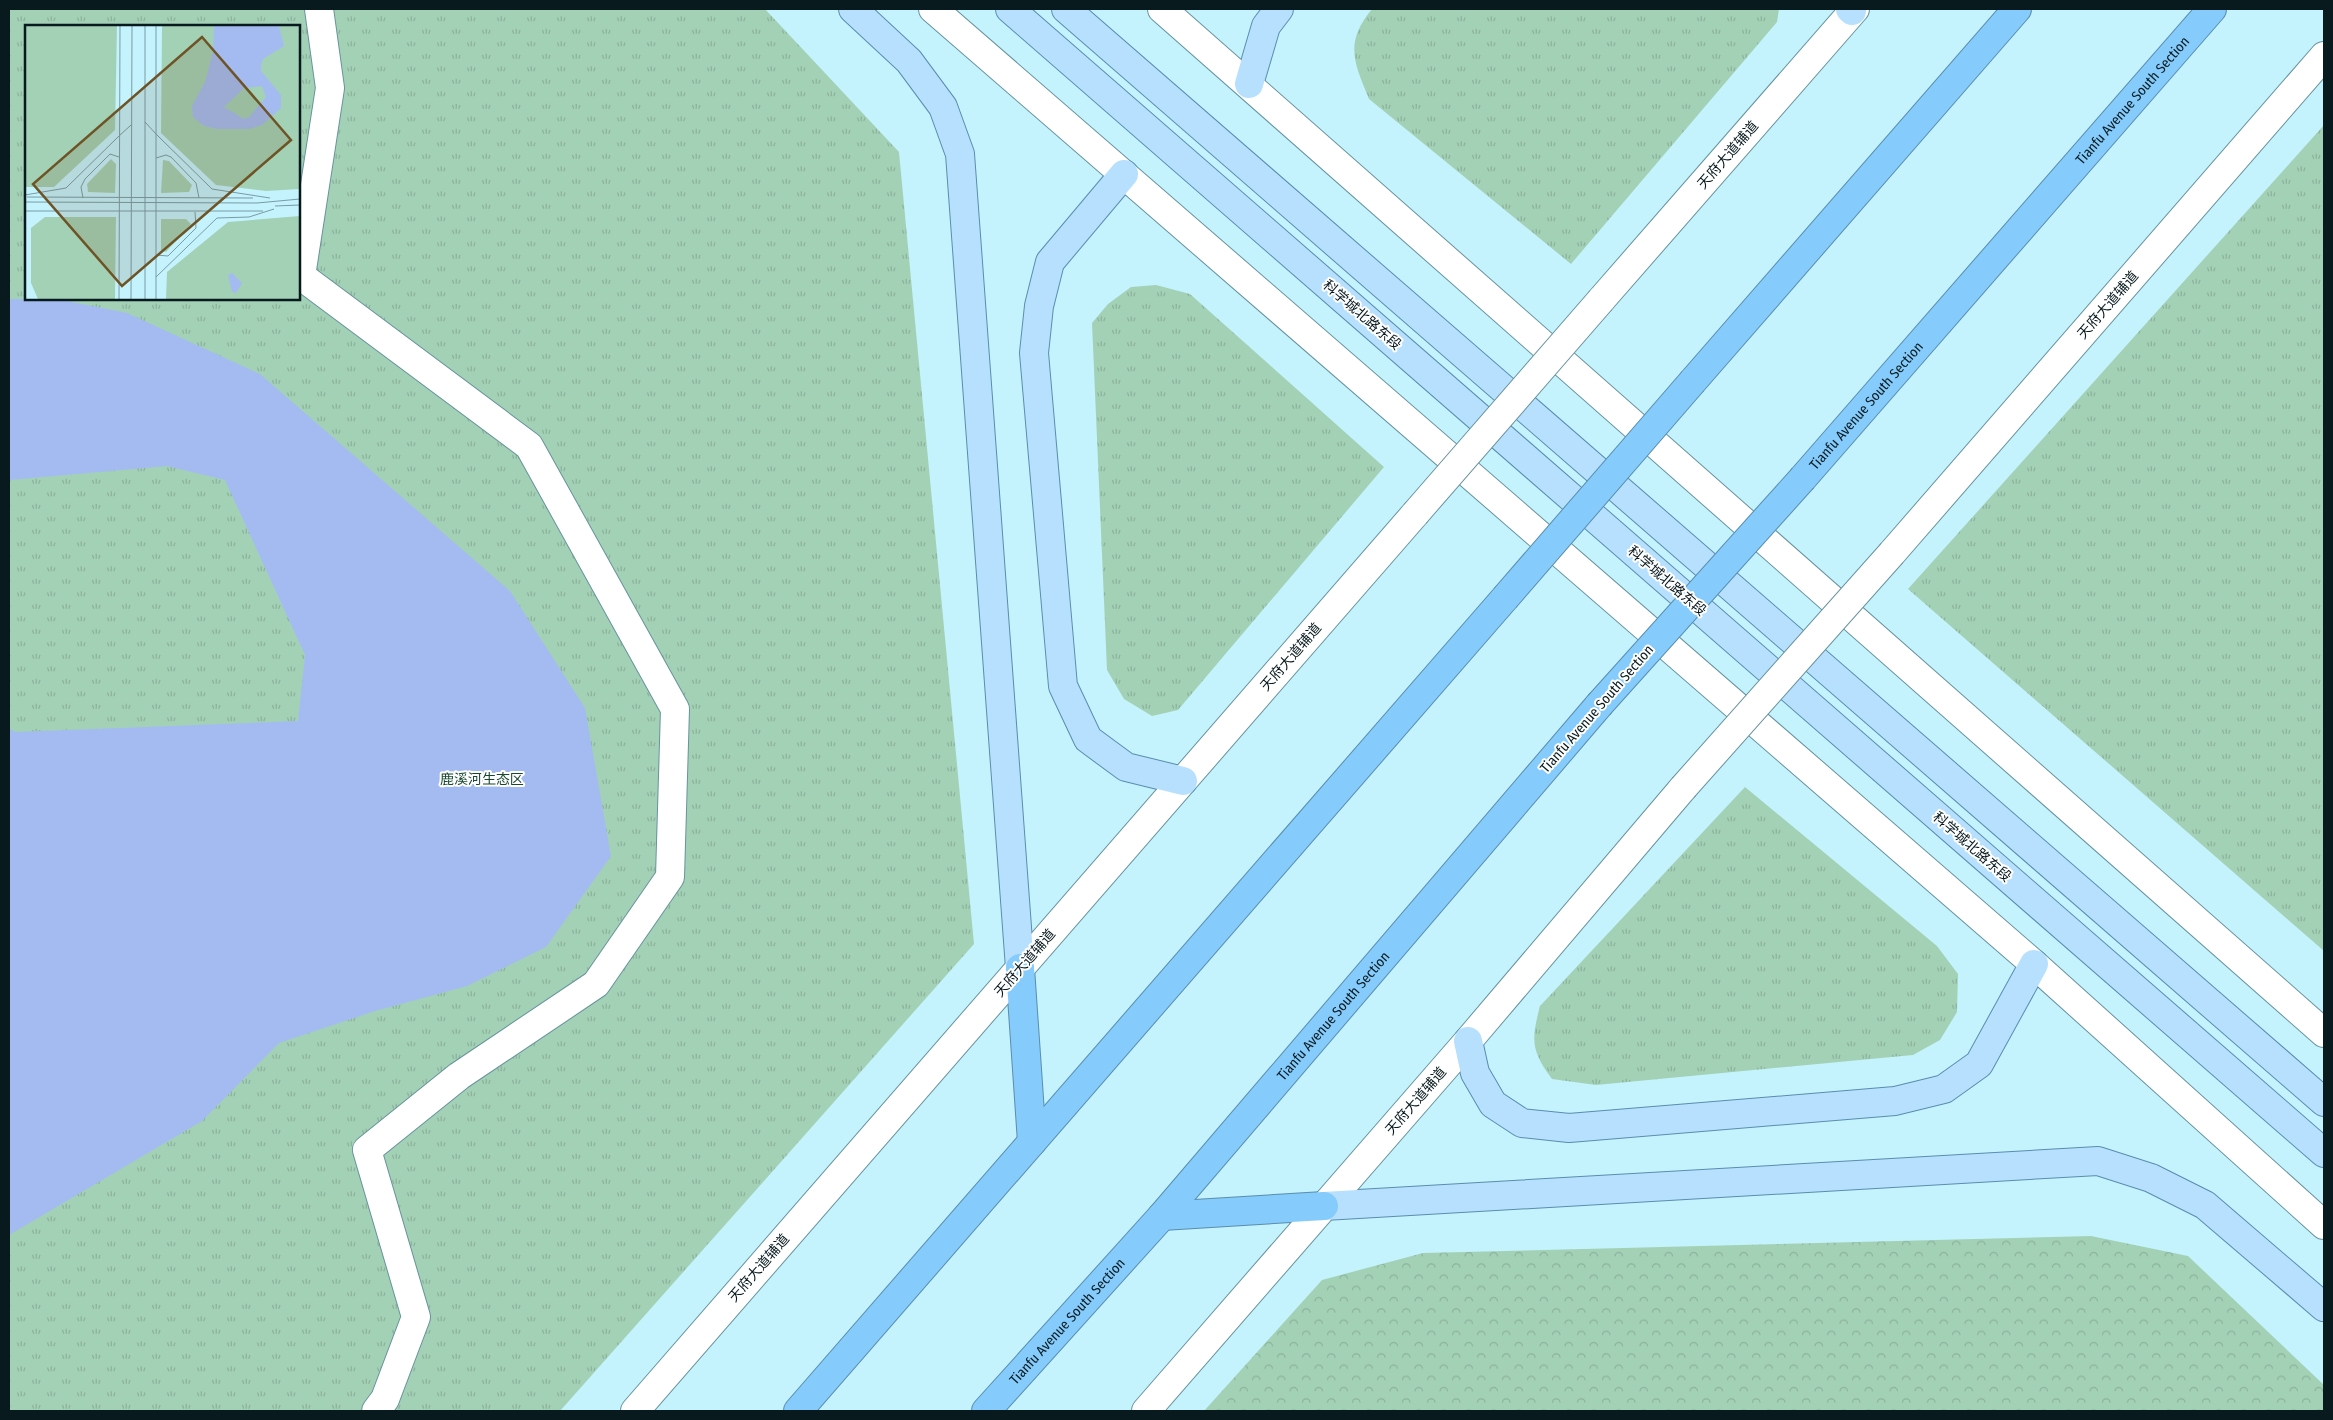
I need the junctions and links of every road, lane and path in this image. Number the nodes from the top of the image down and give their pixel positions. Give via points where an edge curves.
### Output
1 (318, 9) edge
2 (852, 9) edge
3 (933, 9) edge
4 (1010, 9) edge
5 (1066, 9) edge
6 (1162, 9) edge
7 (1279, 9) edge
8 (2017, 9) edge
9 (2212, 9) edge
10 (1852, 10) edge
11 (2324, 56) edge
12 (1249, 84) junction
13 (1124, 174) junction
14 (1183, 781) junction
15 (2034, 964) junction
16 (1020, 968) junction
17 (2324, 1033) edge
18 (1468, 1040) junction
19 (2324, 1102) edge
20 (1032, 1142) junction
21 (2324, 1153) edge
22 (1324, 1206) junction
23 (1162, 1216) junction
24 (2324, 1225) edge
25 (2324, 1306) edge
26 (376, 1411) edge
27 (635, 1411) edge
28 (798, 1411) edge
29 (986, 1411) edge
30 (1146, 1411) edge

1 - 26 street via 330,88 302,276 529,446 675,709 670,877 602,976 596,984 460,1076 367,1150 416,1317 385,1399
2 - 16 main road via 910,61 943,107 960,154
3 - 13 street
4 - 21 main road, 科学城北路东段
5 - 19 main road
6 - 12 street
7 - 12 main road via 1266,26
8 - 20 highway, bridge
9 - 23 highway, Tianfu Avenue South Section, bridge via 1803,478 1599,705
10 - 14 street, 天府大道辅道, bridge
11 - 18 street, 天府大道辅道, bridge via 1892,554 1683,788
12 - 17 street
13 - 14 main road via 1050,262 1034,353 1063,686 1088,739 1126,767
13 - 15 street
14 - 16 street, 天府大道辅道
15 - 18 main road via 1979,1064 1944,1089 1895,1101 1569,1128 1522,1123 1493,1104 1475,1073
15 - 24 street
16 - 20 highway
16 - 27 street, 天府大道辅道
18 - 22 street, 天府大道辅道
20 - 28 highway
22 - 23 highway
22 - 25 main road via 2098,1161 2151,1178 2205,1205
22 - 30 street, 天府大道辅道
23 - 29 highway, Tianfu Avenue South Section

